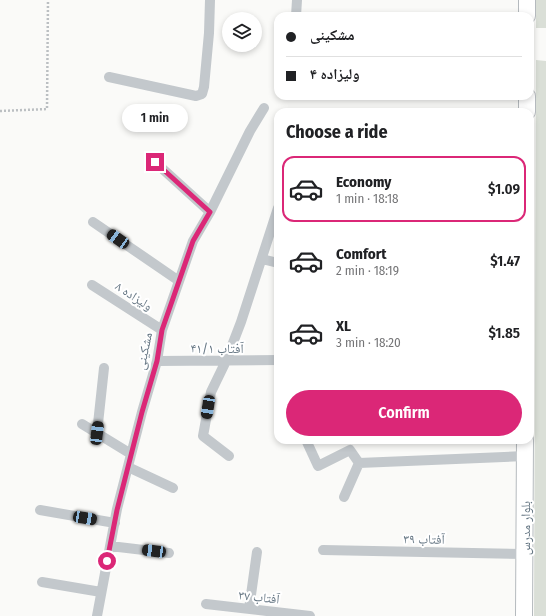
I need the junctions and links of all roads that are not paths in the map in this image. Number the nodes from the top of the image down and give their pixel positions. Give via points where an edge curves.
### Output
1 (210, 0) edge
2 (297, 0) edge
3 (527, 0) edge
4 (296, 12) edge
5 (527, 12) edge
6 (108, 77) dead end
7 (264, 108) dead end
8 (155, 162) dead end
9 (210, 212) junction
10 (274, 221) edge
11 (93, 222) dead end
12 (262, 259) junction
13 (274, 262) edge
14 (179, 281) junction
15 (92, 285) dead end
16 (162, 330) junction
17 (274, 360) edge
18 (157, 361) junction
19 (226, 361) junction
20 (104, 368) dead end
21 (82, 424) dead end
22 (97, 433) junction
23 (308, 444) edge
24 (525, 448) edge
25 (131, 454) junction
26 (229, 456) dead end
27 (359, 463) junction
28 (128, 467) junction
29 (173, 488) dead end
30 (344, 497) dead end
31 (40, 510) dead end
32 (115, 523) junction
33 (110, 546) junction
34 (323, 550) dead end
35 (257, 552) dead end
36 (169, 553) dead end
37 (525, 554) junction
38 (42, 582) dead end
39 (101, 592) junction
40 (206, 604) dead end
41 (249, 609) junction
42 (97, 616) edge
43 (310, 616) edge
44 (524, 616) edge

1 - 6 street via 202,94 196,96
2 - 4 street
3 - 5 main road
7 - 9 street, مشکینی
8 - 9 street
9 - 14 street, مشکینی via 193,241
10 - 12 street
11 - 14 street
12 - 13 street
12 - 19 street
14 - 16 street, مشکینی
15 - 16 street, ولیزاده ۸
16 - 18 street, مشکینی
17 - 19 street, آفتاب ۴١/١
18 - 19 street, آفتاب ۴١/١
18 - 25 street, مشکینی
19 - 26 street via 211,392 204,436
20 - 22 street
21 - 22 street
22 - 25 street
23 - 27 street via 318,466 350,450
24 - 27 street
24 - 37 main road, بلوار مدرس
25 - 28 street, مشکینی
27 - 30 street
28 - 29 street
28 - 32 street, مشکینی
31 - 32 street
32 - 33 street, مشکینی
33 - 36 street
33 - 39 street, مشکینی
34 - 37 street, آفتاب ۳۹
35 - 41 street
37 - 44 main road, بلوار مدرس
38 - 39 street
39 - 42 street, مشکینی
40 - 41 street, آفتاب ۳۷
41 - 43 street, آفتاب ۳۷

